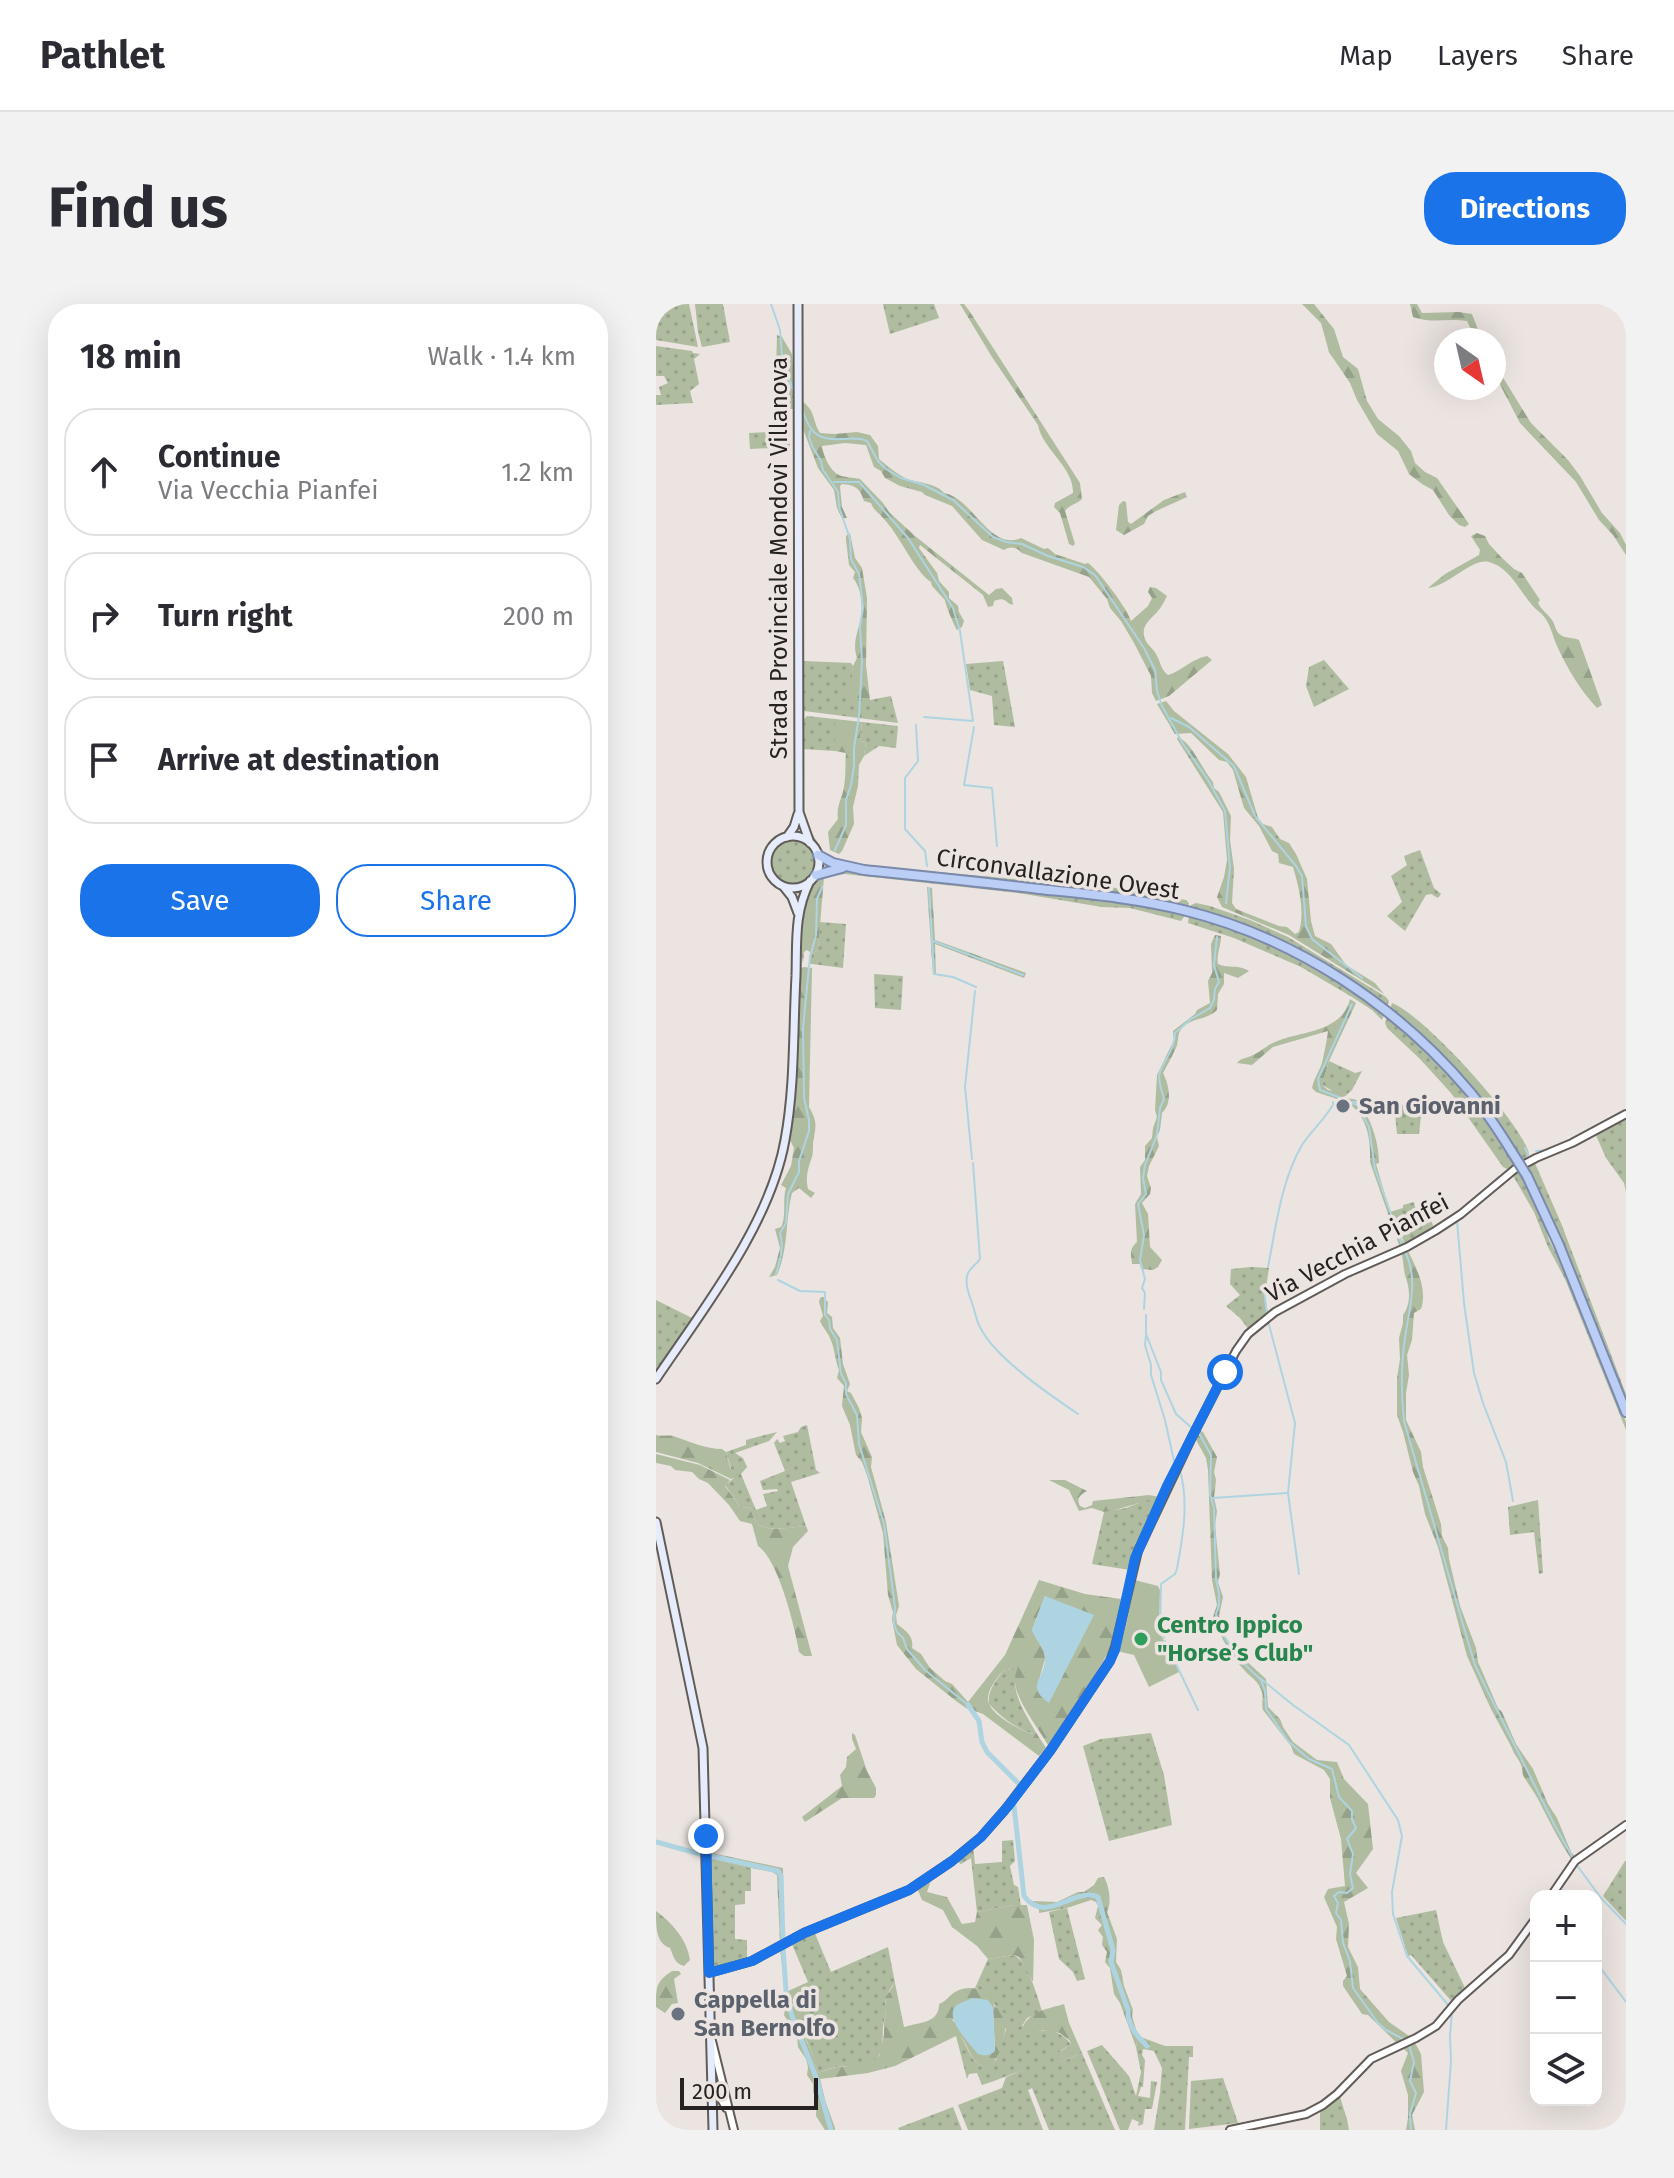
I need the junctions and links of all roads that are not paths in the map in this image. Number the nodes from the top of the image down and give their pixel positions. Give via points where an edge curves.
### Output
1 (798, 304) edge
2 (799, 812) junction
3 (787, 837) junction
4 (810, 843) junction
5 (818, 855) junction
6 (849, 867) junction
7 (813, 878) junction
8 (784, 887) junction
9 (798, 913) junction
10 (1626, 1114) edge
11 (656, 1379) edge
12 (1626, 1412) edge
13 (656, 1522) edge
14 (1626, 1825) edge
15 (1555, 1890) edge
16 (1530, 1926) edge
17 (709, 1973) junction
18 (710, 2038) junction
19 (711, 2083) junction
20 (723, 2086) junction
21 (712, 2115) junction
22 (729, 2115) junction
23 (713, 2130) edge
24 (734, 2130) edge
25 (1230, 2130) edge

1 - 2 main road, Strada Provinciale Mondovì Villanova
2 - 3 main road, Strada Provinciale Mondovì Villanova
2 - 4 main road, Strada Provinciale Mondovì Villanova
3 - 4 main road
3 - 8 main road via 774,844 766,861 770,876
4 - 5 main road
5 - 6 highway
5 - 7 main road
6 - 7 highway
6 - 12 highway, Circonvallazione Ovest, bridge via 1118,897 1197,913 1295,953 1388,1012 1470,1092 1527,1176
7 - 8 main road via 799,888
7 - 9 main road
8 - 9 main road
9 - 11 main road via 791,1097 781,1159 745,1241
10 - 17 street, Via Vecchia Pianfei via 1512,1171 1428,1236 1335,1279 1264,1318 1249,1332 1194,1431 1135,1558 1110,1661 996,1821 913,1888 804,1933 752,1961
13 - 17 main road via 703,1748
14 - 15 street via 1575,1861
16 - 25 street via 1509,1955 1436,2026 1367,2062 1314,2111
17 - 18 main road
18 - 19 main road
18 - 20 street
19 - 20 street
19 - 21 main road
19 - 22 street
20 - 22 street
21 - 22 street via 719,2108
21 - 23 main road
22 - 24 street

